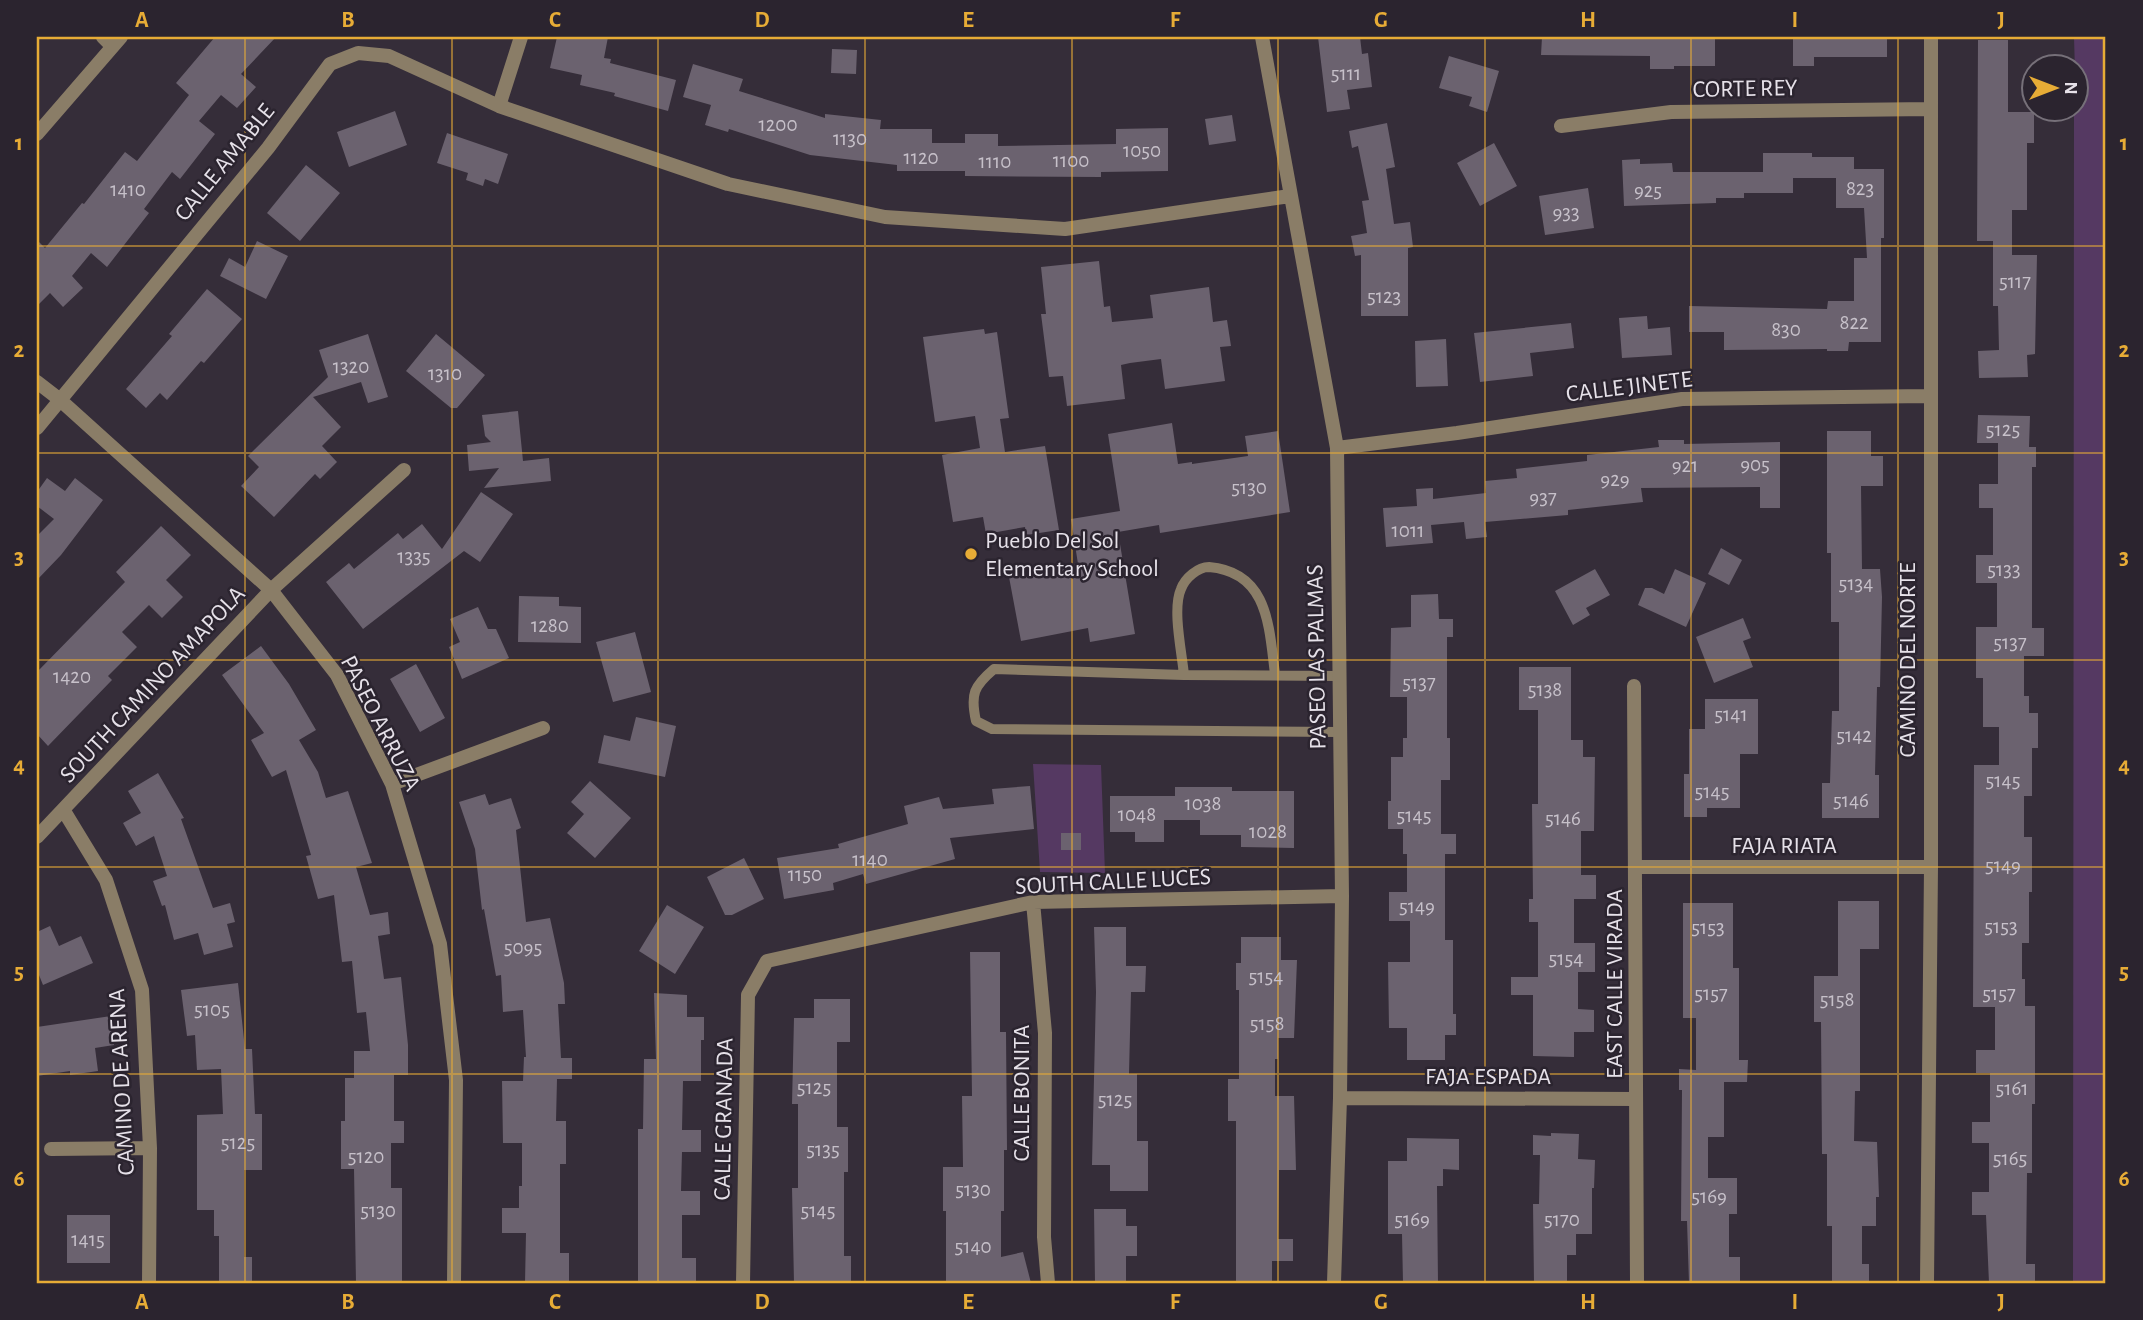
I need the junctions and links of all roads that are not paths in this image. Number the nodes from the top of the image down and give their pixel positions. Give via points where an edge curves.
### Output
1 (521, 37) edge
2 (1262, 37) edge
3 (1931, 37) edge
4 (112, 40) edge
5 (499, 106) junction
6 (1930, 109) junction
7 (1561, 126) dead end
8 (37, 134) edge
9 (1290, 196) junction
10 (37, 382) edge
11 (1929, 397) junction
12 (59, 400) junction
13 (37, 428) edge
14 (1337, 447) junction
15 (404, 470) dead end
16 (271, 590) junction
17 (1275, 674) junction
18 (1184, 675) junction
19 (1339, 676) junction
20 (1634, 685) dead end
21 (543, 728) dead end
22 (1340, 732) junction
23 (392, 784) junction
24 (64, 811) junction
25 (37, 837) edge
26 (1636, 867) junction
27 (1931, 867) junction
28 (1342, 896) junction
29 (1033, 902) junction
30 (767, 961) joint
31 (1340, 1098) junction
32 (1636, 1099) junction
33 (150, 1147) junction
34 (51, 1149) dead end
35 (149, 1283) edge
36 (454, 1283) edge
37 (743, 1283) edge
38 (1048, 1283) edge
39 (1334, 1283) edge
40 (1637, 1283) edge
41 (1927, 1283) edge

1 - 5 street
2 - 9 street, PASEO LAS PALMAS
3 - 6 street, CAMINO DEL NORTE
4 - 8 street
5 - 9 street, CALLE AMABLE via 728,184 886,217 1065,229
5 - 12 street, CALLE AMABLE via 388,56 358,53 330,64 268,148
6 - 7 street, CORTE REY via 1671,112
6 - 11 street, CAMINO DEL NORTE
9 - 14 street, PASEO LAS PALMAS
10 - 12 street, PASEO ARRUZA
11 - 14 street, CALLE JINETE via 1682,399
11 - 27 street, CAMINO DEL NORTE
12 - 13 street, CALLE AMABLE
12 - 16 street, PASEO ARRUZA
14 - 19 street, PASEO LAS PALMAS
15 - 16 street, SOUTH CAMINO AMAPOLA
16 - 23 street, PASEO ARRUZA via 337,675
16 - 24 street, SOUTH CAMINO AMAPOLA
17 - 18 lane
17 - 18 lane via 1268,619 1258,592 1225,569 1203,567 1181,589 1178,606
17 - 19 lane
18 - 22 lane via 994,669 981,680 972,705 975,720 992,729
19 - 22 street, PASEO LAS PALMAS
20 - 26 street, EAST CALLE VIRADA
21 - 23 street
22 - 28 street, PASEO LAS PALMAS
23 - 36 street, PASEO ARRUZA via 440,944 456,1080
24 - 25 street, SOUTH CAMINO AMAPOLA
24 - 33 street, CAMINO DE ARENA via 106,880 142,990
26 - 27 street, FAJA RIATA
26 - 32 street, EAST CALLE VIRADA
27 - 41 street, CAMINO DEL NORTE
28 - 29 street, SOUTH CALLE LUCES
28 - 31 street, PASEO LAS PALMAS
29 - 30 street, SOUTH CALLE LUCES
29 - 38 street, CALLE BONITA via 1045,1033
30 - 37 street, CALLE GRANADA via 748,995
31 - 32 street, FAJA ESPADA
31 - 39 street, PASEO LAS PALMAS
32 - 40 street, EAST CALLE VIRADA
33 - 34 street
33 - 35 street, CAMINO DE ARENA

